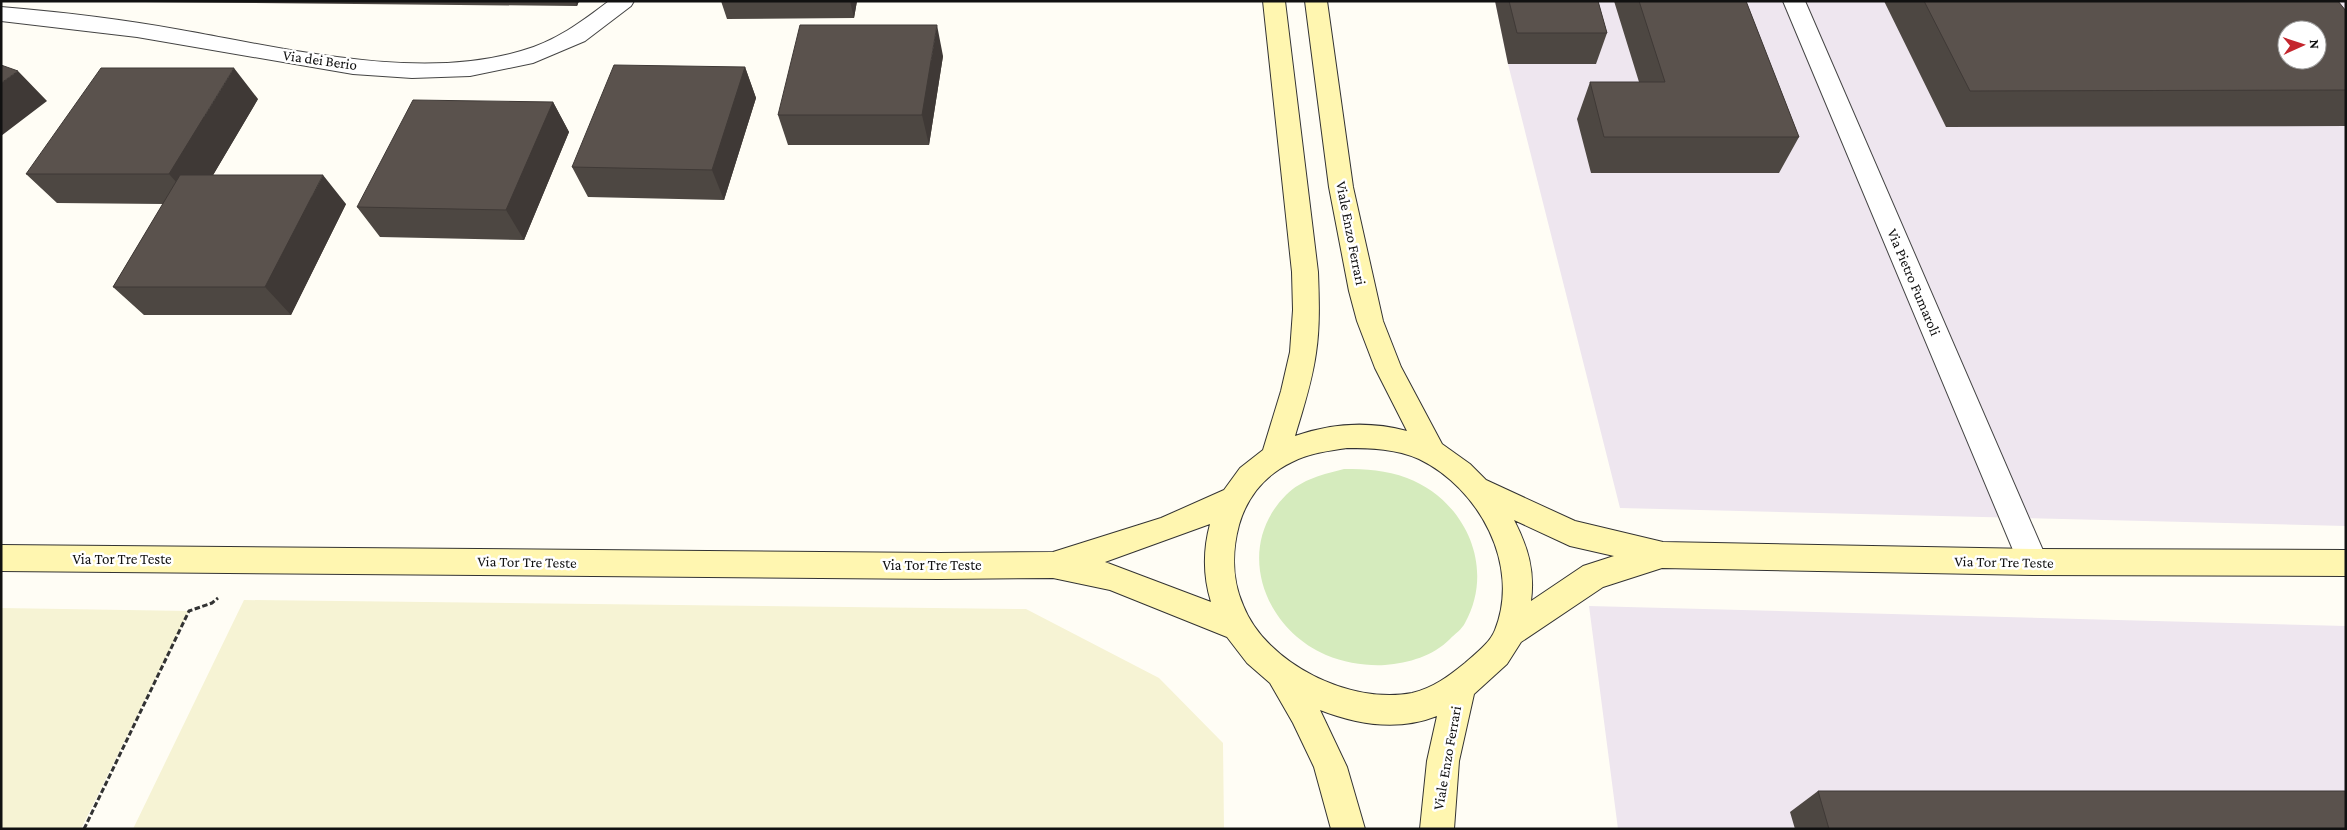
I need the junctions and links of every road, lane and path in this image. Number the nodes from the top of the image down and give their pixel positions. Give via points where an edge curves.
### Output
1 (623, 1) edge
2 (1274, 1) edge
3 (1316, 1) edge
4 (1794, 1) edge
5 (1, 14) edge
6 (1432, 452) junction
7 (1276, 454) junction
8 (1477, 489) junction
9 (1234, 499) junction
10 (1663, 555) junction
11 (1, 558) edge
12 (245, 560) junction
13 (2033, 562) junction
14 (2346, 563) edge
15 (1053, 565) junction
16 (1236, 626) junction
17 (1510, 632) junction
18 (1281, 674) junction
19 (1460, 687) junction
20 (84, 829) edge
21 (1348, 829) edge
22 (1437, 829) edge

1 - 5 street, Via dei Berio via 604,20 569,42 525,59 475,69 417,71 325,62 163,33
2 - 7 main road via 1305,272 1306,310 1299,373
3 - 6 main road, Viale Enzo Ferrari via 1340,187 1362,291 1385,361
4 - 13 street, Via Pietro Fumaroli
6 - 7 main road via 1386,438 1347,436 1313,441
6 - 8 main road
7 - 9 main road via 1261,465
8 - 10 main road, Via Tor Tre Teste via 1570,533
8 - 17 main road via 1499,519 1518,572
9 - 15 main road via 1151,536
9 - 16 main road via 1221,538 1219,575 1223,596
10 - 13 main road, Via Tor Tre Teste
10 - 17 main road, Via Tor Tre Teste via 1594,576
11 - 12 main road, Via Tor Tre Teste
12 - 15 main road, Via Tor Tre Teste
12 - 20 path via 234,585 212,603 189,611
13 - 14 main road, Via Tor Tre Teste
15 - 16 main road via 1111,577
16 - 18 main road via 1260,656
17 - 19 main road via 1496,654
18 - 19 main road via 1325,696 1374,709 1417,707 1434,702
18 - 21 main road via 1315,729 1333,772
19 - 22 main road, Viale Enzo Ferrari via 1444,761

